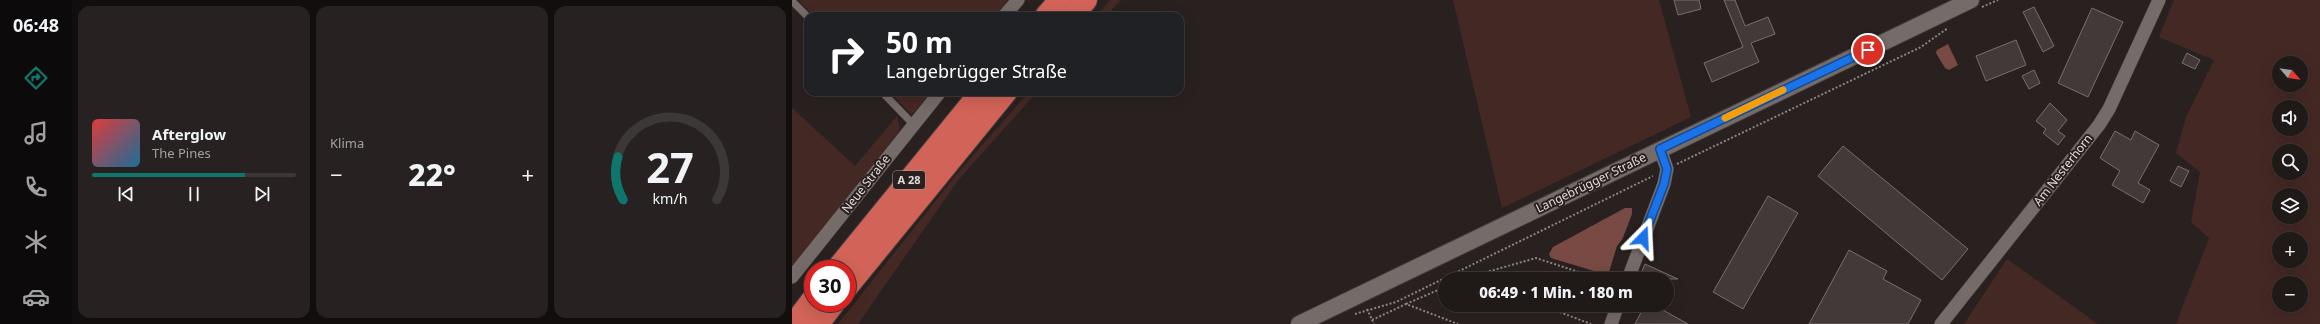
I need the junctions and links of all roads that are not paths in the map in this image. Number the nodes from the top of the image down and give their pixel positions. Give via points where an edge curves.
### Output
1 (792, 0) edge
2 (1018, 0) edge
3 (1060, 0) edge
4 (1086, 0) edge
5 (1971, 0) edge
6 (2158, 0) edge
7 (1008, 12) edge
8 (1050, 12) edge
9 (1076, 12) edge
10 (804, 13) edge
11 (886, 96) edge
12 (937, 96) edge
13 (978, 96) edge
14 (1003, 96) edge
15 (914, 124) junction
16 (1660, 149) junction
17 (844, 260) edge
18 (1631, 272) edge
19 (792, 277) edge
20 (856, 277) edge
21 (804, 311) edge
22 (827, 312) edge
23 (1615, 312) edge
24 (794, 324) edge
25 (818, 324) edge
26 (1299, 324) edge
27 (1611, 324) edge
28 (1941, 324) edge

1 - 10 lane
2 - 7 street
3 - 8 highway
4 - 9 highway
5 - 16 street, Langebrügger Straße
6 - 28 street, Am Nesterhorn via 2109,109 2099,125
11 - 15 lane
12 - 15 street, Neue Straße
13 - 17 highway, A 28
14 - 20 highway, A 28
15 - 19 street, Neue Straße
16 - 18 street via 1667,169 1664,184
16 - 26 street, Langebrügger Straße
21 - 24 highway
22 - 25 highway
23 - 27 street

